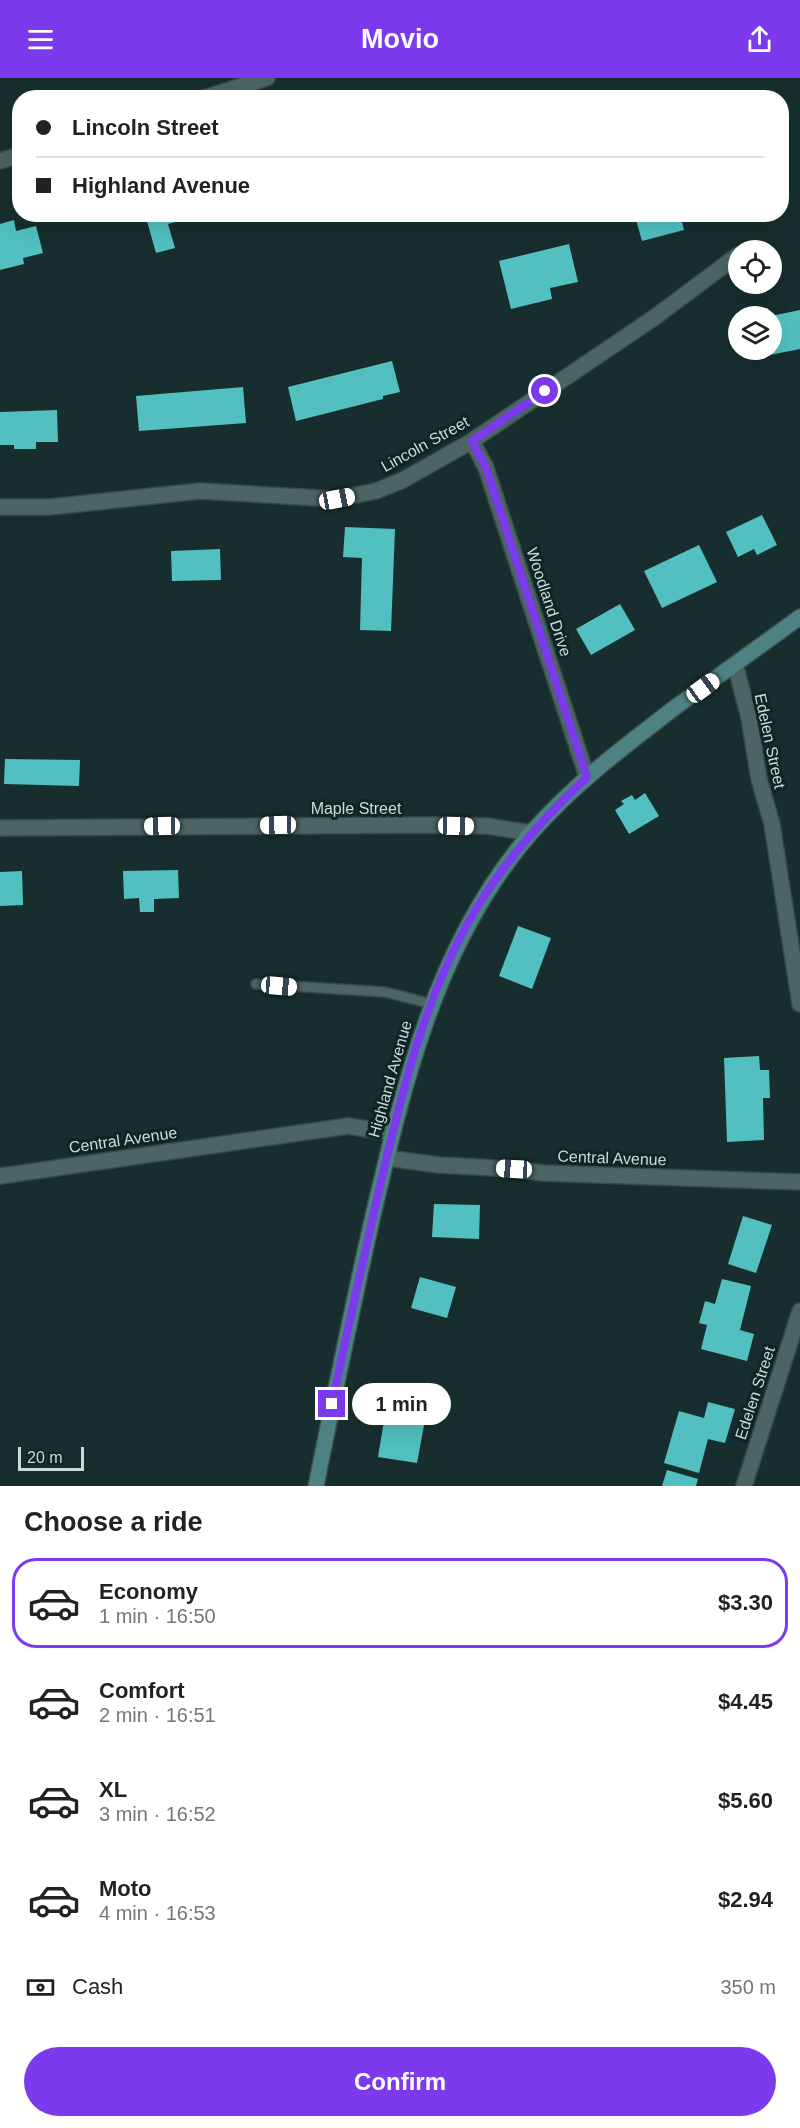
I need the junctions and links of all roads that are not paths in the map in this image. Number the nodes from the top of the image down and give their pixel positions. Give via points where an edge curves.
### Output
1 (267, 78) edge
2 (229, 90) edge
3 (728, 262) edge
4 (472, 441) junction
5 (0, 507) edge
6 (800, 617) edge
7 (735, 664) junction
8 (587, 777) junction
9 (0, 828) edge
10 (531, 833) junction
11 (256, 984) dead end
12 (432, 1004) junction
13 (800, 1004) edge
14 (393, 1133) junction
15 (387, 1158) junction
16 (0, 1176) edge
17 (800, 1182) edge
18 (800, 1311) edge
19 (316, 1486) edge
20 (744, 1486) edge

1 - 2 street
3 - 4 street, Lincoln Street
4 - 5 street, Lincoln Street via 404,480 337,499 200,491 50,507
4 - 8 street, Woodland Drive via 486,468
6 - 7 main road, Highland Avenue
7 - 8 main road, Highland Avenue
7 - 13 street, Edelen Street via 772,824
8 - 10 main road, Highland Avenue
9 - 10 street, Maple Street via 430,825 487,826
10 - 12 main road, Highland Avenue via 478,906
11 - 12 lane via 385,992
12 - 14 main road, Highland Avenue
14 - 15 main road, Highland Avenue
14 - 16 street, Central Avenue via 348,1126
15 - 17 street, Central Avenue via 543,1173
15 - 19 main road, Highland Avenue
18 - 20 street, Edelen Street

